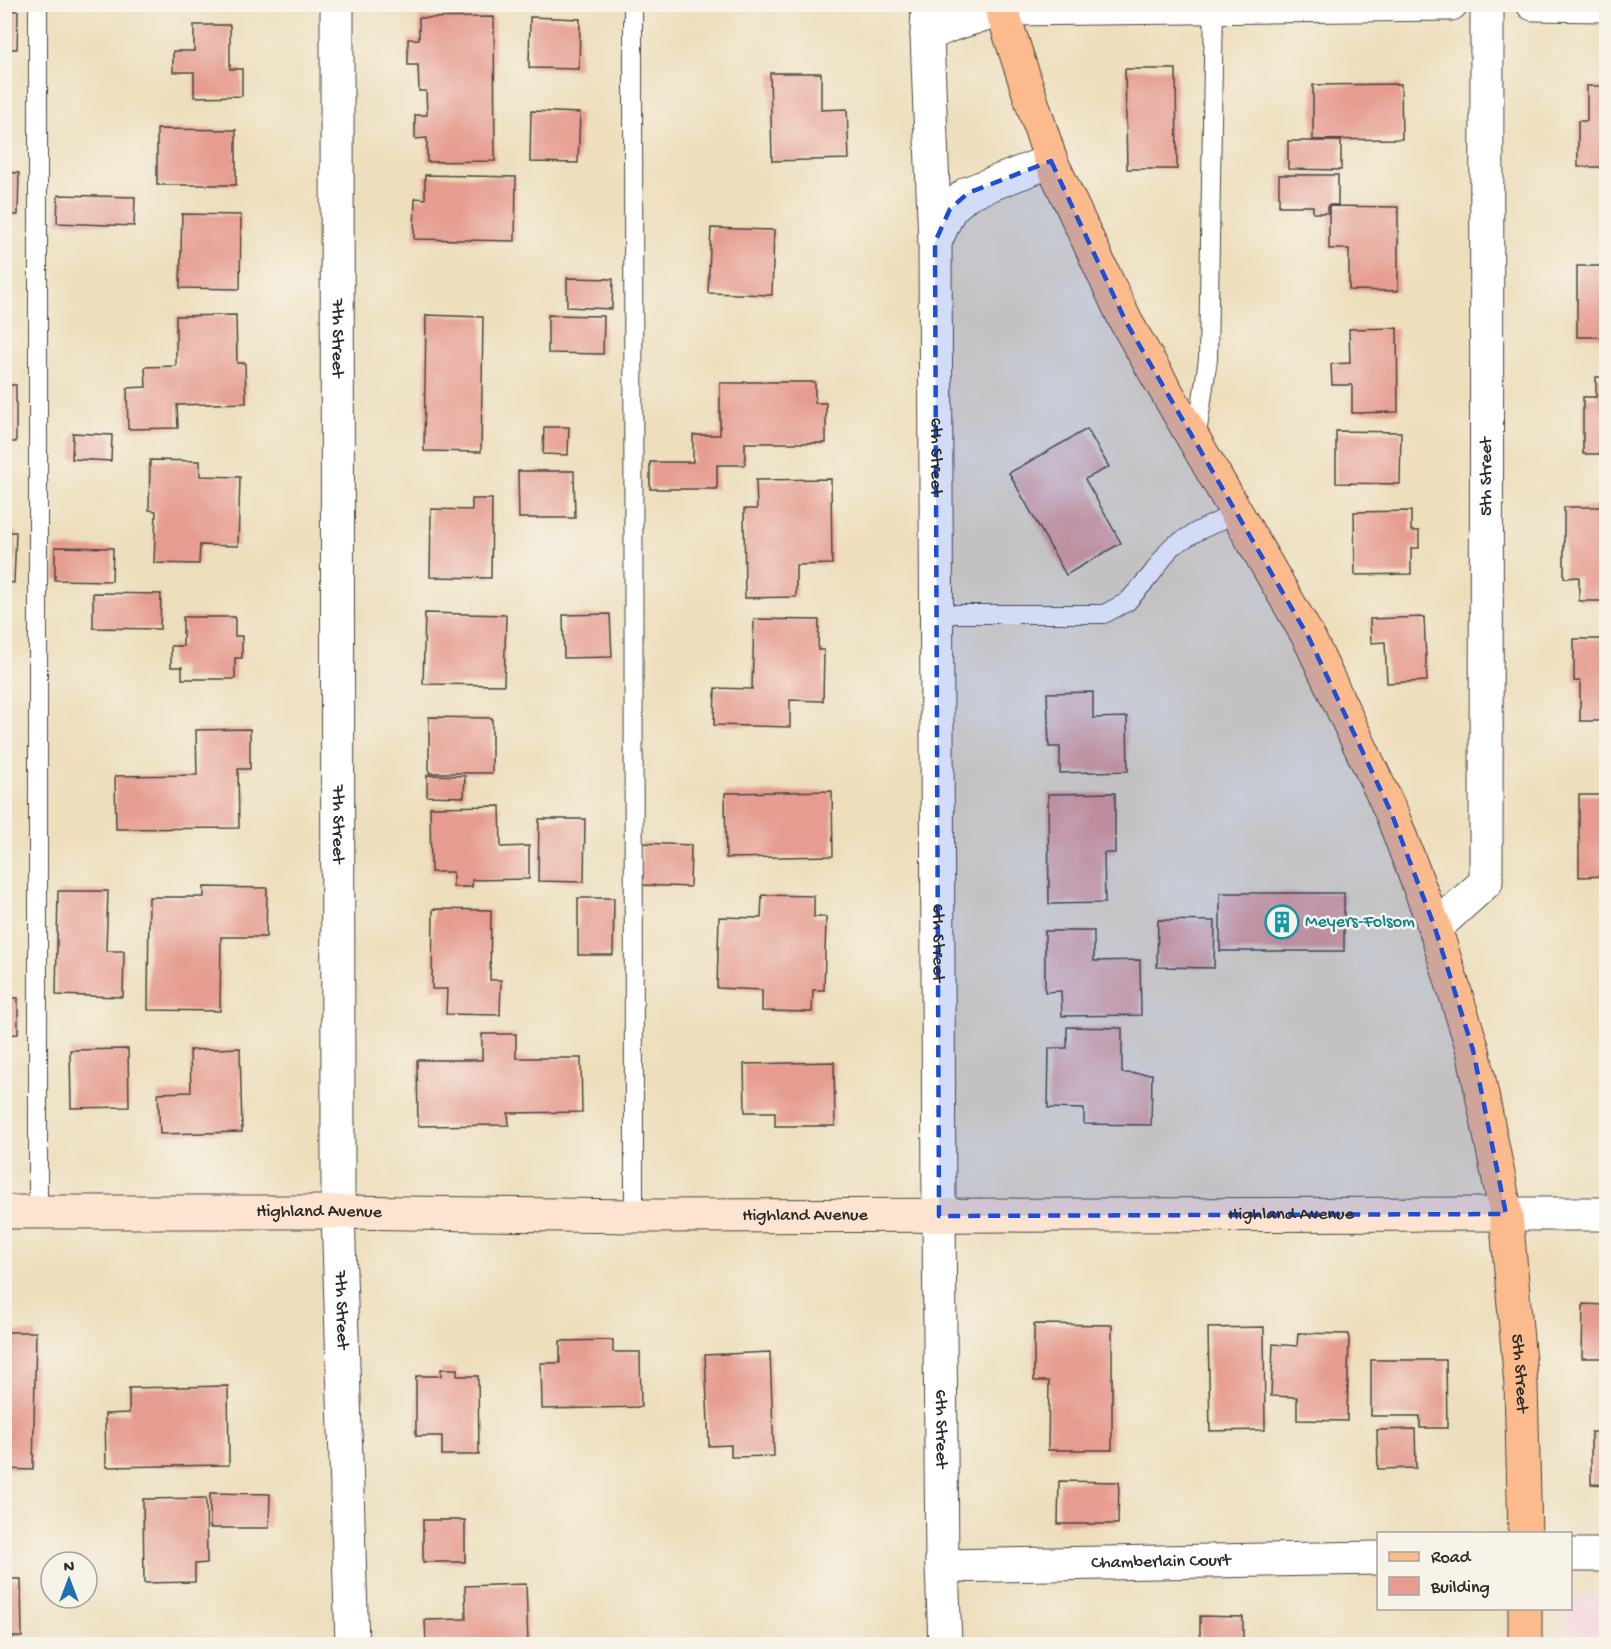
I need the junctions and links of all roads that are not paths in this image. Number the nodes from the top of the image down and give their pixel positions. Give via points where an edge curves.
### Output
1 (38, 4) edge
2 (337, 4) edge
3 (633, 4) edge
4 (1451, 4) edge
5 (1487, 4) edge
6 (1533, 4) edge
7 (1606, 5) edge
8 (1214, 6) edge
9 (1000, 7) edge
10 (928, 20) edge
11 (1051, 161) junction
12 (935, 242) junction
13 (1196, 443) junction
14 (1236, 513) junction
15 (937, 614) junction
16 (1435, 928) junction
17 (4, 1212) edge
18 (38, 1212) junction
19 (338, 1212) junction
20 (1506, 1214) junction
21 (1606, 1214) edge
22 (634, 1216) junction
23 (939, 1216) junction
24 (1525, 1532) edge
25 (1572, 1555) edge
26 (1606, 1555) edge
27 (1377, 1558) edge
28 (942, 1566) junction
29 (1526, 1610) edge
30 (352, 1644) edge
31 (945, 1644) edge
32 (1526, 1644) edge

1 - 18 lane
2 - 19 street, 7th Street
3 - 22 lane
4 - 8 street
5 - 16 street, 5th Street via 1486,882
6 - 7 street
8 - 9 street
8 - 13 lane via 1208,359
9 - 10 street via 950,25
9 - 11 main road
10 - 12 street, 6th Street
11 - 12 street, 6th Street via 968,193 950,209
11 - 13 main road, 5th Street via 1126,322
12 - 15 street, 6th Street
13 - 14 main road, 5th Street
14 - 15 lane via 1171,547 1127,602 1104,614
14 - 16 main road, 5th Street via 1309,638 1391,812
15 - 23 street, 6th Street
16 - 20 main road, 5th Street via 1473,1050
17 - 18 main road, Highland Avenue
18 - 19 main road, Highland Avenue
19 - 22 main road, Highland Avenue
19 - 30 street, 7th Street
20 - 21 street, Highland Avenue
20 - 23 main road, Highland Avenue
20 - 24 main road, 5th Street via 1521,1385
22 - 23 main road, Highland Avenue
23 - 28 street, 6th Street
25 - 26 street
27 - 28 street, Chamberlain Court
28 - 31 street, 6th Street
29 - 32 main road

